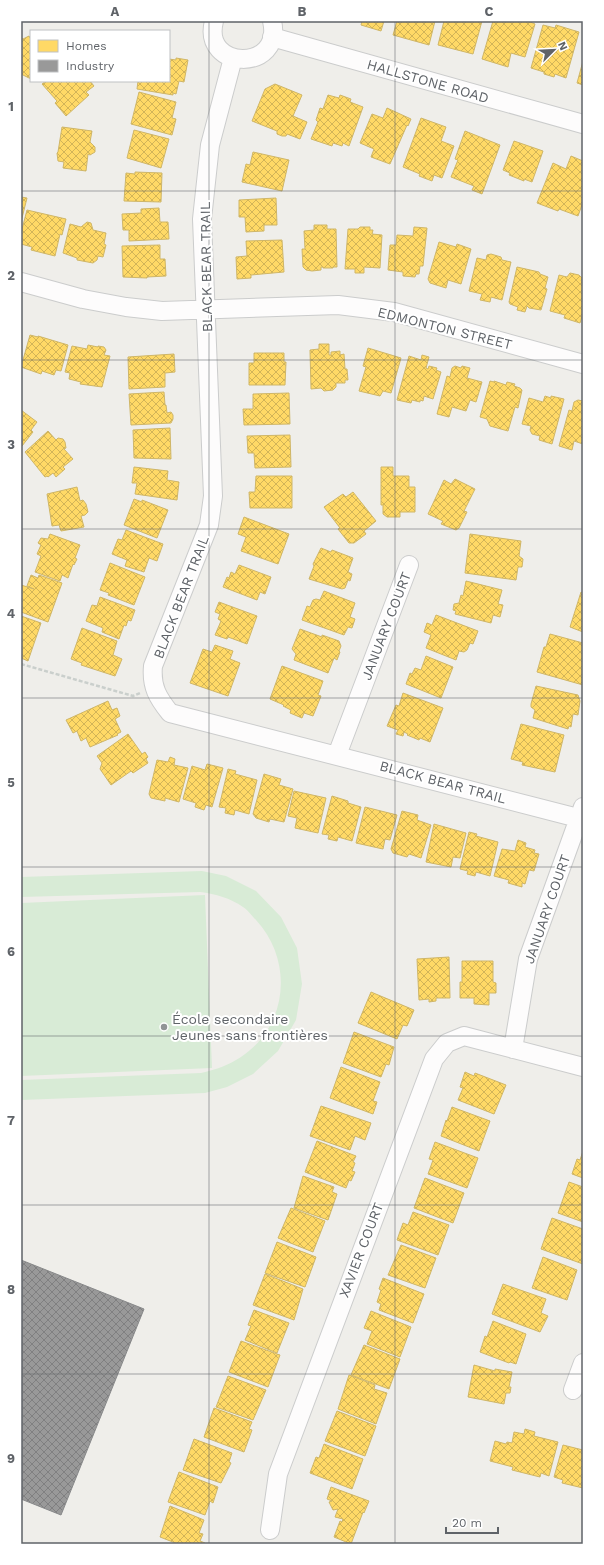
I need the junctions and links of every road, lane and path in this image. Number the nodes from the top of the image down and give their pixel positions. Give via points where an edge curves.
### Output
1 (211, 22) edge
2 (272, 29) edge
3 (233, 58) junction
4 (583, 124) edge
5 (21, 282) edge
6 (205, 309) junction
7 (583, 364) edge
8 (409, 565) dead end
9 (21, 664) edge
10 (154, 687) junction
11 (337, 755) junction
12 (581, 812) edge
13 (513, 1049) junction
14 (583, 1067) edge
15 (583, 1363) edge
16 (573, 1390) dead end
17 (270, 1530) dead end

1 - 3 street via 216,44 220,50
2 - 3 street via 266,50 260,55 247,60
2 - 4 street, HALLSTONE ROAD
3 - 6 street, BLACK BEAR TRAIL via 210,145 202,219
5 - 6 street, EDMONTON STREET via 126,307 162,310
6 - 7 street, EDMONTON STREET via 338,305 394,312
6 - 10 street, BLACK BEAR TRAIL via 214,496 209,525 153,666
8 - 11 street, JANUARY COURT
9 - 10 path via 133,696
10 - 11 street, BLACK BEAR TRAIL via 170,713
11 - 12 street, BLACK BEAR TRAIL
12 - 13 street, JANUARY COURT via 528,959
13 - 14 street, XAVIER COURT
13 - 17 street, XAVIER COURT via 464,1036 447,1043 434,1059 278,1474
15 - 16 street

